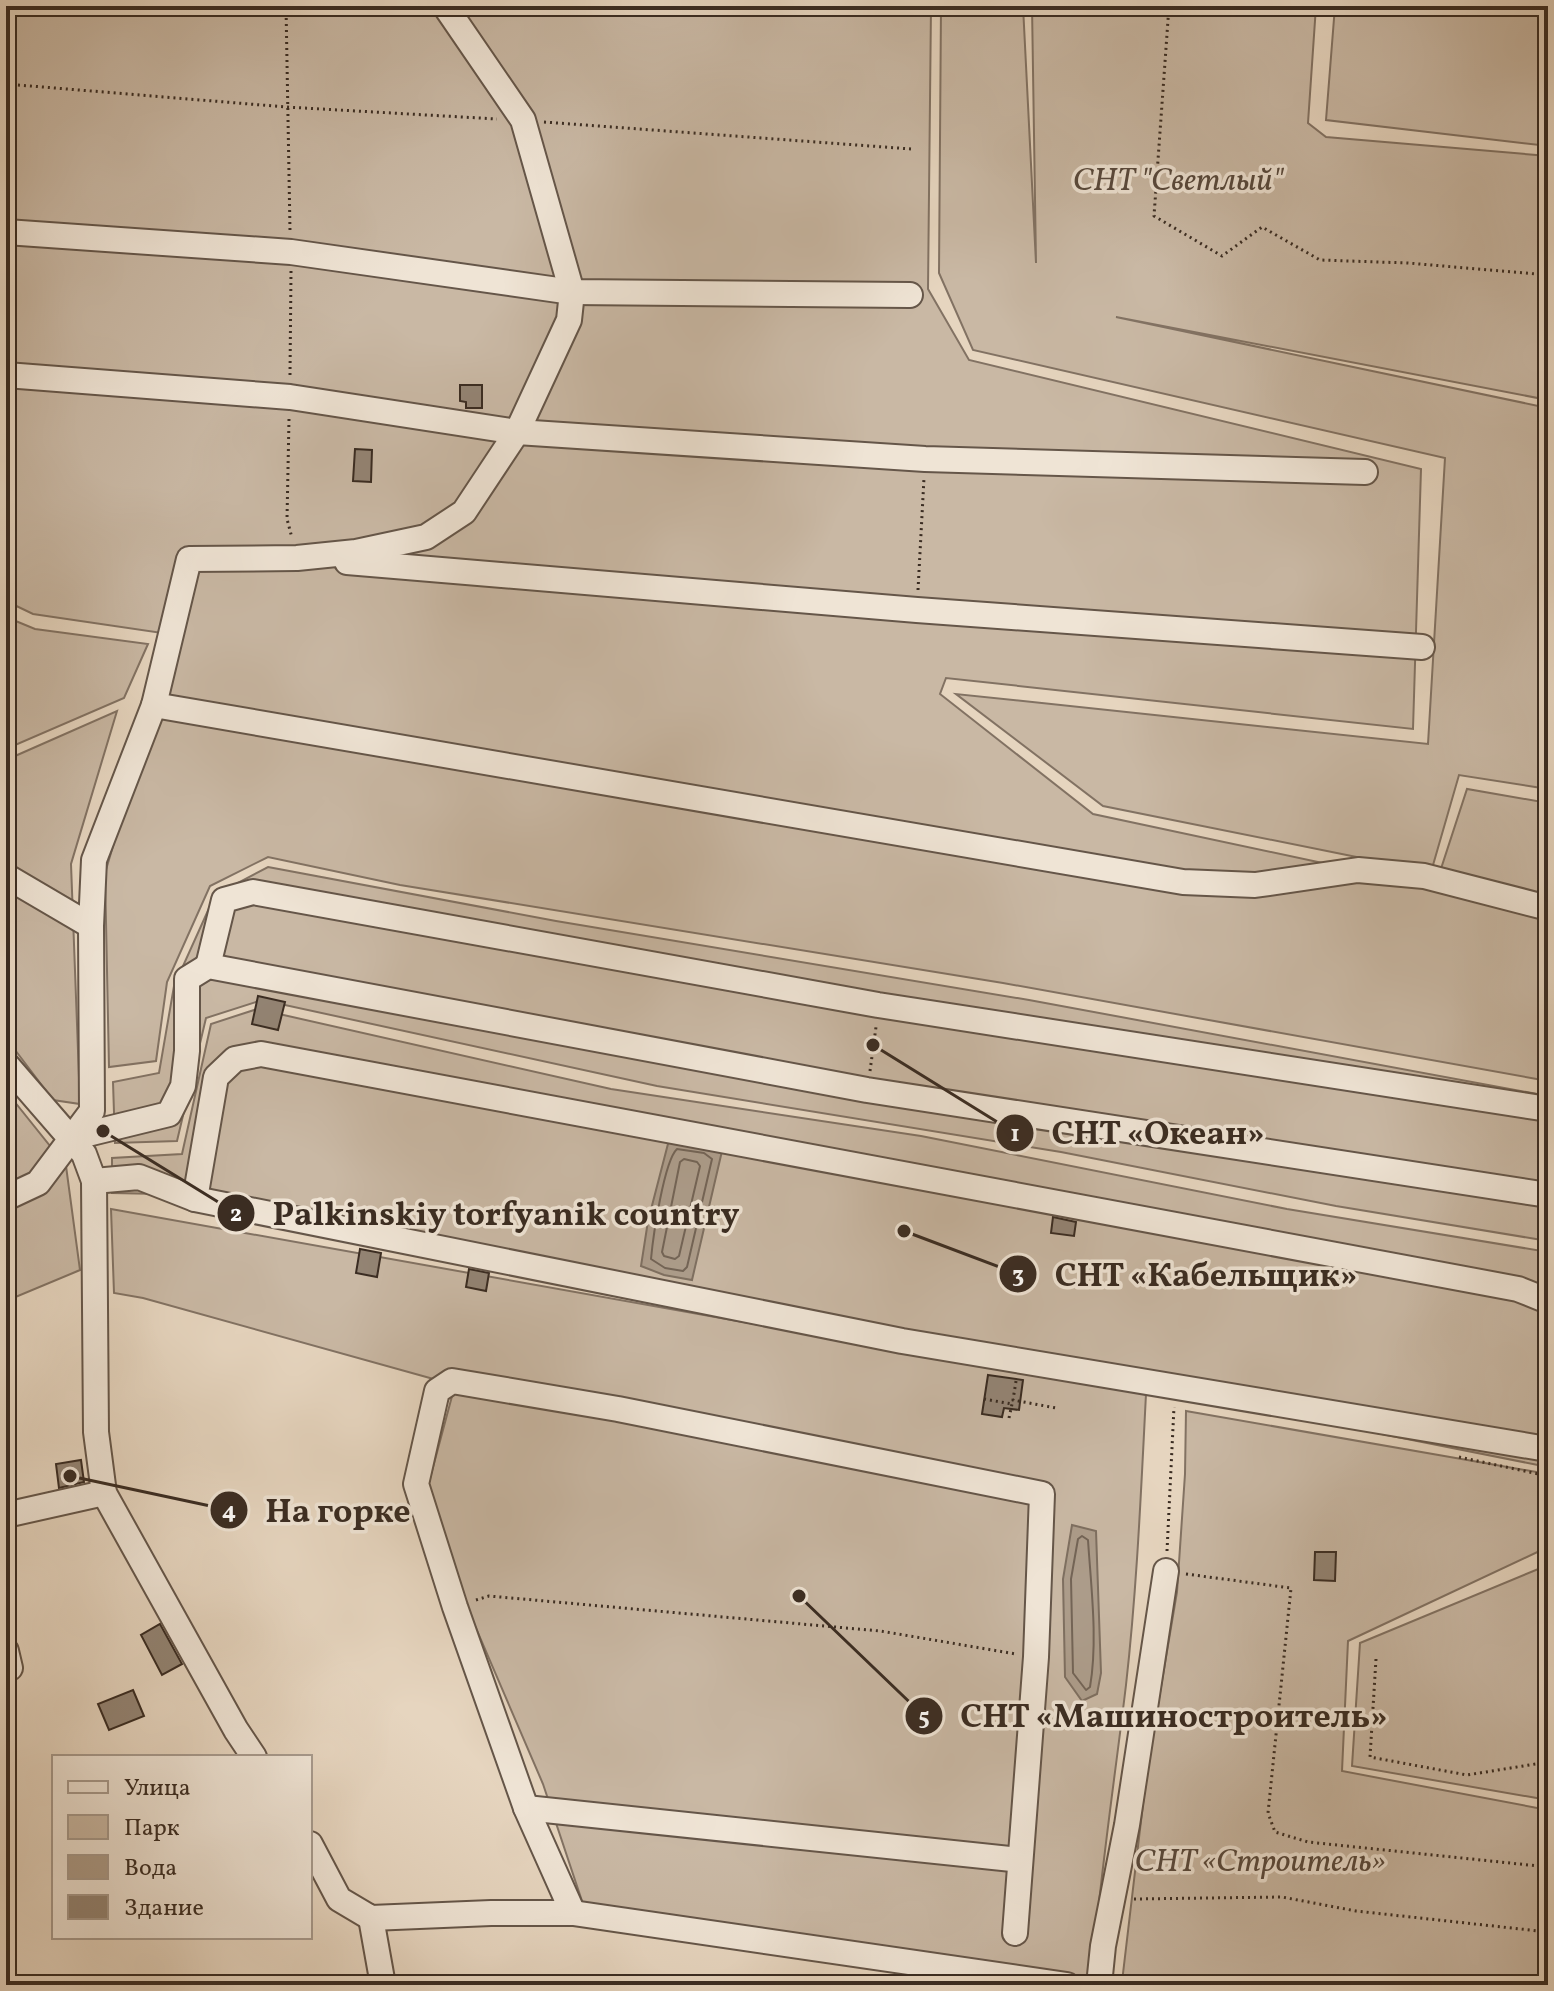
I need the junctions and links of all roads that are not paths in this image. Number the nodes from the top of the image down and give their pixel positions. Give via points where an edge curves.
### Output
1 (445, 6) edge
2 (6, 232) edge
3 (572, 292) junction
4 (910, 295) dead end
5 (6, 375) edge
6 (517, 432) junction
7 (1365, 472) dead end
8 (297, 558) junction
9 (1422, 647) dead end
10 (154, 705) junction
11 (6, 876) edge
12 (1548, 908) edge
13 (91, 926) junction
14 (208, 966) junction
15 (6, 1064) edge
16 (1548, 1109) edge
17 (71, 1138) junction
18 (94, 1181) junction
19 (1548, 1195) edge
20 (6, 1198) edge
21 (195, 1199) junction
22 (1548, 1301) edge
23 (1548, 1447) edge
24 (104, 1493) junction
25 (6, 1515) edge
26 (1166, 1571) road end
27 (253, 1755) edge
28 (526, 1808) junction
29 (312, 1848) edge
30 (1020, 1860) junction
31 (573, 1913) junction
32 (371, 1918) junction
33 (1015, 1933) dead end
34 (383, 1985) edge
35 (1067, 1985) edge
36 (1099, 1985) edge

1 - 3 street via 523,120
2 - 3 street via 291,252
3 - 4 street
3 - 6 street via 569,320
5 - 6 street via 290,397
6 - 7 street via 925,459
6 - 8 street via 464,512 426,537
8 - 9 street
8 - 10 street via 189,559
10 - 12 street via 1183,882 1255,885 1358,870 1424,876
10 - 13 street via 94,860
11 - 13 street
13 - 17 street via 92,1111
14 - 16 street via 224,900 253,892 878,1005
14 - 17 street via 187,979 183,1086 169,1114
14 - 19 street via 867,1090
15 - 17 street
17 - 18 street
17 - 20 street via 38,1183
18 - 21 street via 139,1177
18 - 24 street via 96,1432
21 - 22 street via 216,1077 235,1059 261,1054 1518,1289
21 - 23 street via 902,1341
24 - 25 street
24 - 27 street
26 - 36 street
28 - 30 street
28 - 30 street via 416,1484 437,1391 452,1381 1042,1494
28 - 31 street
29 - 32 street via 339,1899
30 - 33 street
31 - 32 street
31 - 35 street
32 - 34 street

